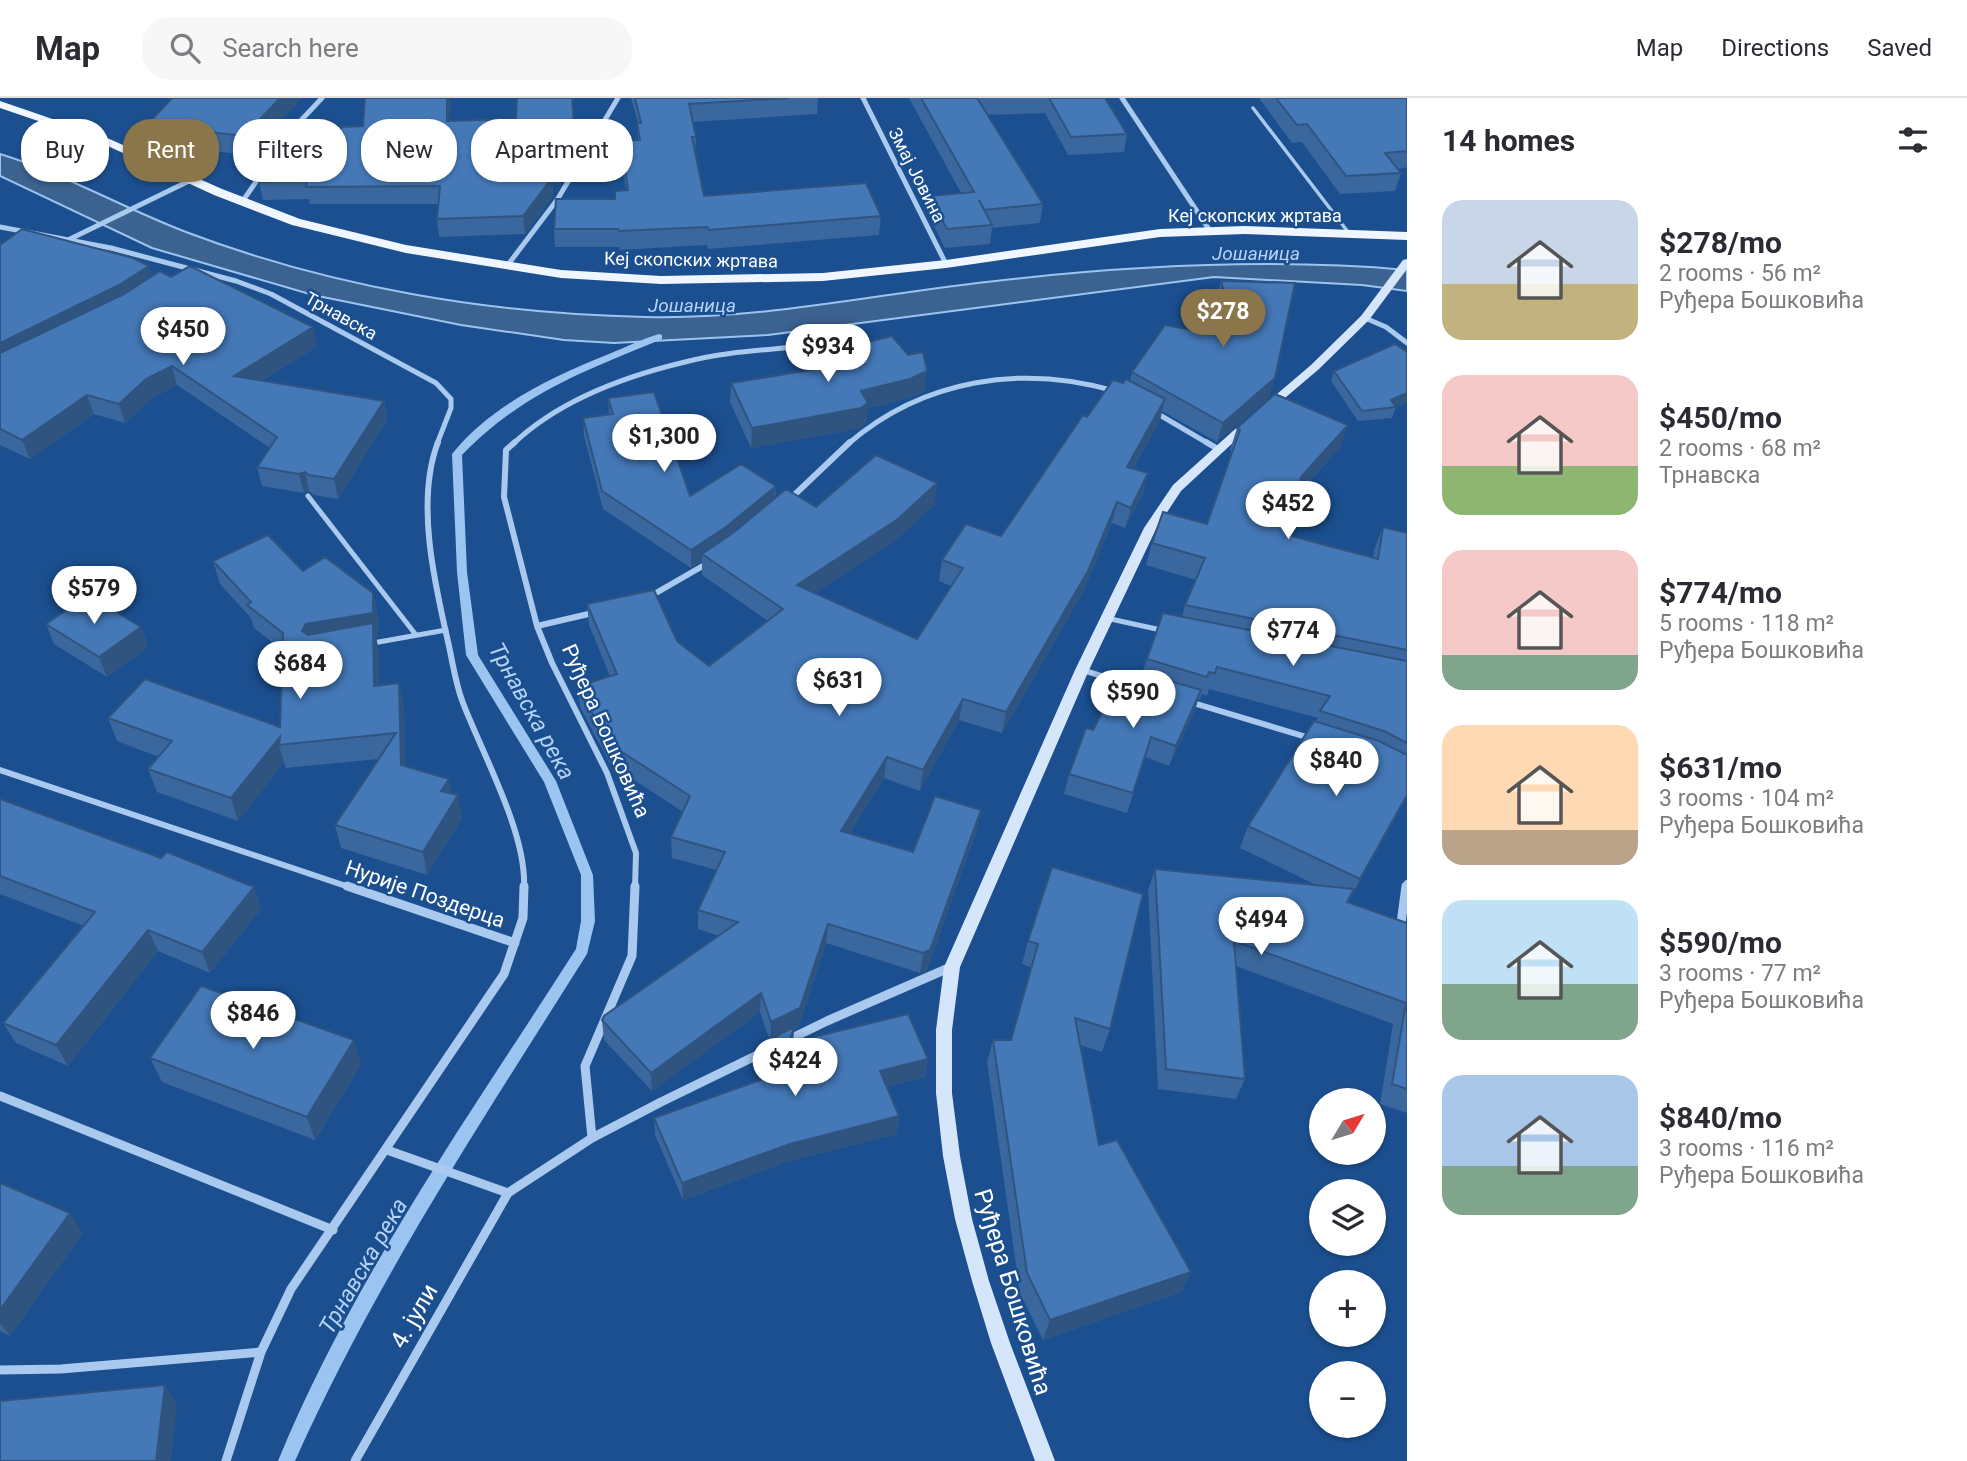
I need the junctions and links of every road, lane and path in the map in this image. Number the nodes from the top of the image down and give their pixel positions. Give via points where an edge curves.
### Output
1 (322, 98) edge
2 (618, 98) edge
3 (863, 98) edge
4 (1122, 98) edge
5 (0, 104) edge
6 (1253, 108) dead end
7 (123, 149) edge
8 (187, 182) edge
9 (196, 182) edge
10 (242, 202) junction
11 (0, 227) edge
12 (1210, 231) junction
13 (1348, 232) junction
14 (1407, 236) edge
15 (70, 239) junction
16 (1407, 262) edge
17 (946, 264) junction
18 (507, 266) junction
19 (193, 267) junction
20 (184, 273) edge
21 (1365, 318) junction
22 (1407, 343) edge
23 (813, 345) dead end
24 (1120, 393) edge
25 (1149, 408) edge
26 (1218, 449) junction
27 (308, 496) dead end
28 (782, 507) edge
29 (715, 559) edge
30 (638, 601) edge
31 (607, 610) edge
32 (1106, 618) junction
33 (537, 626) junction
34 (446, 630) junction
35 (1175, 632) edge
36 (416, 635) junction
37 (365, 644) edge
38 (1082, 670) junction
39 (1149, 690) edge
40 (1176, 698) edge
41 (1321, 742) edge
42 (0, 770) edge
43 (1407, 883) edge
44 (1407, 933) edge
45 (515, 943) junction
46 (952, 967) junction
47 (0, 1096) edge
48 (592, 1138) junction
49 (387, 1150) junction
50 (508, 1193) junction
51 (332, 1230) junction
52 (261, 1352) junction
53 (0, 1370) edge
54 (226, 1461) edge
55 (355, 1461) edge
56 (1045, 1461) edge

1 - 10 street via 291,131
2 - 18 street via 556,200
3 - 17 street, Змај Јовина
4 - 12 street
5 - 7 main road, Кеј скопских жртава
6 - 13 lane
8 - 15 street
9 - 10 main road, Кеј скопских жртава
10 - 18 main road, Кеј скопских жртава via 370,242
11 - 15 street
12 - 13 main road, Кеј скопских жртава
12 - 17 main road, Кеј скопских жртава via 1106,239
13 - 14 main road, Кеј скопских жртава
15 - 19 street
16 - 21 main road, Руђера Бошковића
17 - 18 main road, Кеј скопских жртава via 731,281 604,277
19 - 20 street
19 - 34 street, Трнавска via 271,294 423,374 451,399 427,492 432,556
21 - 22 street
21 - 26 main road, Руђера Бошковића
23 - 33 street, Руђера Бошковића via 687,360 626,380 563,407 506,450 504,497
24 - 28 street via 1073,379 1031,376 990,380 926,398 881,418 854,438
25 - 26 street
26 - 32 main road, Руђера Бошковића via 1177,488 1150,528
27 - 36 lane
29 - 30 street
31 - 33 street, Руђера Бошковића
32 - 35 lane
32 - 38 main road, Руђера Бошковића
33 - 48 street, Руђера Бошковића via 607,773 636,853 632,956 586,1066
34 - 36 lane
34 - 45 street, Трнавска via 461,699 513,826 525,875 523,918
36 - 37 lane
38 - 39 street
38 - 46 main road, Руђера Бошковића
40 - 41 street
42 - 45 street, Нурије Поздерца
43 - 44 street via 1401,923
45 - 49 street, Нурије Поздерца via 504,974
46 - 48 street via 803,1032
46 - 56 main road, Руђера Бошковића via 944,1044 956,1182 1008,1367
47 - 51 street
48 - 50 street
49 - 50 street
49 - 51 street, Нурије Поздерца
50 - 55 street, 4. јули
51 - 52 street, Нурије Поздерца via 291,1289
52 - 53 street
52 - 54 street, Нурије Поздерца

